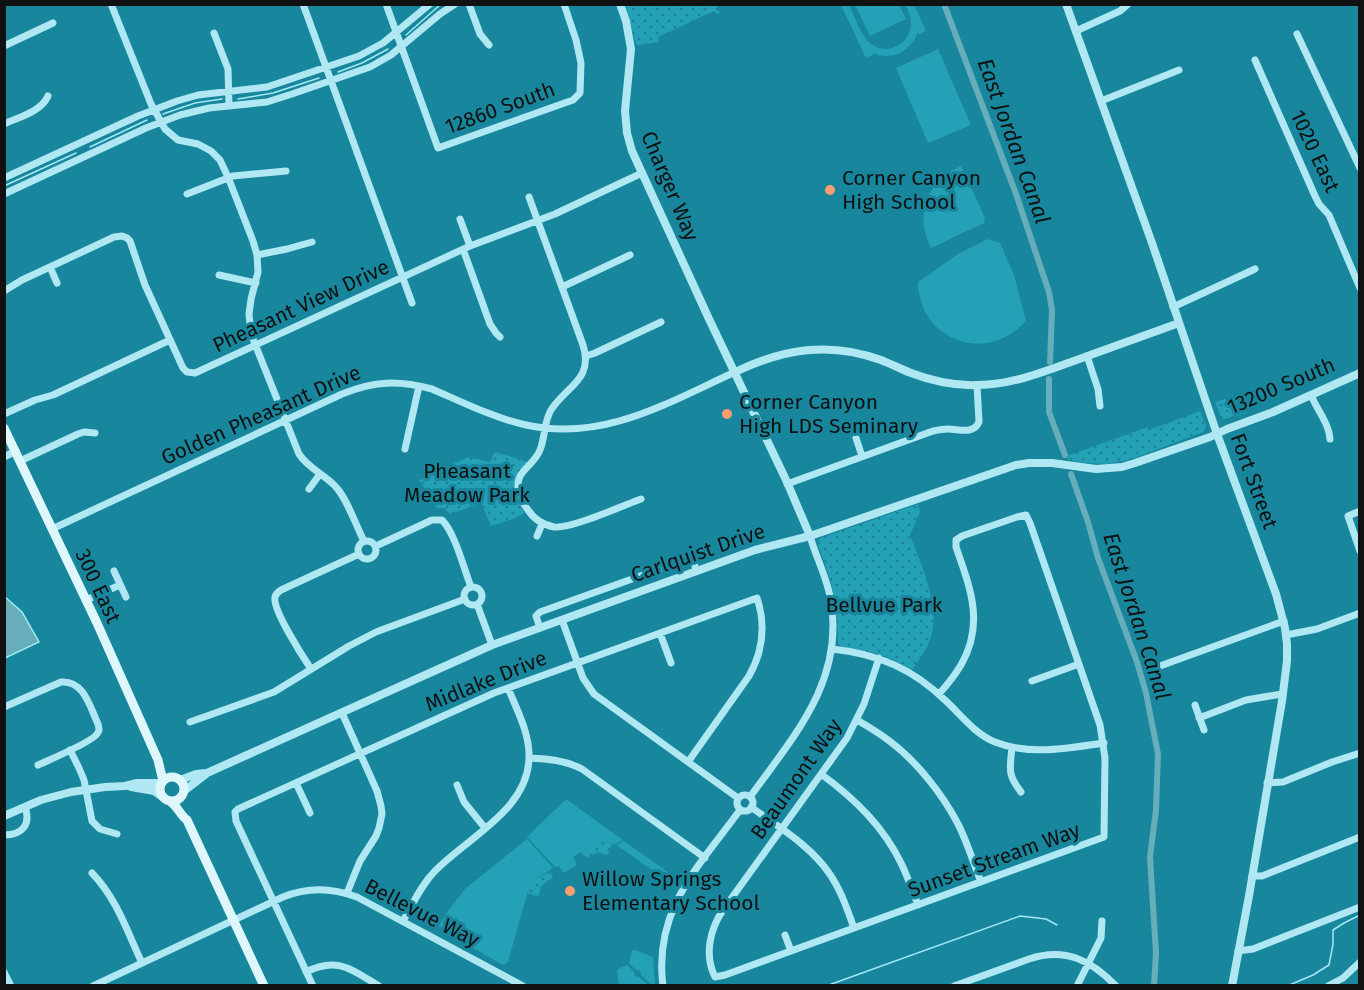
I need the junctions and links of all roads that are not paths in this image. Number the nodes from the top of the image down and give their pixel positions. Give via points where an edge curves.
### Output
1 (111, 4) edge
2 (303, 4) edge
3 (386, 4) edge
4 (430, 4) edge
5 (455, 4) edge
6 (469, 4) edge
7 (564, 4) edge
8 (620, 4) edge
9 (1066, 4) edge
10 (1128, 4) edge
11 (53, 23) dead end
12 (1076, 31) junction
13 (214, 33) dead end
14 (396, 33) junction
15 (1297, 34) dead end
16 (489, 45) dead end
17 (4, 46) edge
18 (401, 47) junction
19 (1255, 60) dead end
20 (325, 67) junction
21 (1179, 70) dead end
22 (330, 81) junction
23 (229, 92) junction
24 (48, 96) dead end
25 (1101, 101) junction
26 (229, 106) junction
27 (154, 110) junction
28 (160, 122) junction
29 (4, 124) edge
30 (1359, 168) edge
31 (286, 171) dead end
32 (642, 173) junction
33 (228, 177) junction
34 (4, 178) edge
35 (4, 194) edge
36 (187, 194) dead end
37 (529, 197) dead end
38 (460, 219) dead end
39 (538, 220) junction
40 (312, 242) dead end
41 (466, 247) junction
42 (257, 255) junction
43 (630, 255) dead end
44 (50, 267) junction
45 (1255, 269) dead end
46 (219, 275) dead end
47 (403, 277) junction
48 (57, 283) dead end
49 (256, 283) junction
50 (562, 287) junction
51 (1359, 288) edge
52 (4, 291) edge
53 (412, 303) dead end
54 (1173, 307) junction
55 (662, 322) dead end
56 (1179, 323) junction
57 (500, 337) dead end
58 (170, 340) junction
59 (255, 346) junction
60 (586, 356) junction
61 (1087, 356) junction
62 (735, 372) junction
63 (1359, 373) edge
64 (977, 385) junction
65 (419, 386) junction
66 (1311, 395) junction
67 (1100, 406) dead end
68 (4, 414) edge
69 (285, 420) junction
70 (4, 428) edge
71 (546, 428) junction
72 (95, 433) dead end
73 (1217, 434) junction
74 (856, 438) dead end
75 (1330, 439) dead end
76 (405, 449) dead end
77 (16, 452) junction
78 (862, 456) junction
79 (4, 457) edge
80 (20, 461) junction
81 (320, 474) junction
82 (787, 484) junction
83 (309, 489) dead end
84 (641, 499) dead end
85 (1359, 511) edge
86 (543, 524) junction
87 (52, 529) junction
88 (537, 536) dead end
89 (810, 536) junction
90 (364, 541) junction
91 (376, 546) junction
92 (1359, 551) edge
93 (359, 554) junction
94 (114, 571) dead end
95 (697, 572) junction
96 (120, 585) junction
97 (471, 587) junction
98 (126, 597) dead end
99 (465, 599) junction
100 (86, 600) junction
101 (477, 604) junction
102 (1359, 613) edge
103 (562, 620) junction
104 (1284, 621) junction
105 (540, 628) junction
106 (660, 633) junction
107 (1286, 635) junction
108 (492, 645) junction
109 (832, 649) junction
110 (879, 658) junction
111 (578, 663) junction
112 (671, 663) dead end
113 (1079, 664) junction
114 (1160, 666) dead end
115 (311, 669) junction
116 (1032, 681) dead end
117 (508, 688) junction
118 (939, 694) junction
119 (1282, 694) junction
120 (1195, 705) dead end
121 (4, 707) edge
122 (342, 713) junction
123 (1199, 718) junction
124 (856, 720) junction
125 (190, 722) dead end
126 (1204, 730) dead end
127 (1104, 743) junction
128 (1012, 747) junction
129 (70, 750) junction
130 (360, 753) junction
131 (1359, 753) edge
132 (529, 758) junction
133 (158, 760) junction
134 (688, 762) junction
135 (38, 765) dead end
136 (207, 773) junction
137 (821, 774) junction
138 (177, 778) junction
139 (162, 782) junction
140 (296, 783) junction
141 (1267, 783) junction
142 (457, 785) dead end
143 (125, 786) junction
144 (86, 789) junction
145 (1021, 792) dead end
146 (183, 794) junction
147 (162, 796) junction
148 (750, 796) junction
149 (738, 798) junction
150 (171, 802) junction
151 (25, 807) junction
152 (751, 807) junction
153 (740, 810) junction
154 (310, 813) dead end
155 (4, 816) edge
156 (187, 820) junction
157 (485, 828) junction
158 (782, 830) junction
159 (117, 834) dead end
160 (4, 835) edge
161 (1359, 837) edge
162 (705, 858) junction
163 (92, 873) dead end
164 (1252, 876) junction
165 (981, 882) junction
166 (347, 893) junction
167 (274, 901) junction
168 (918, 905) junction
169 (1359, 907) edge
170 (234, 920) junction
171 (403, 921) junction
172 (1102, 921) dead end
173 (854, 928) junction
174 (785, 935) dead end
175 (791, 951) junction
176 (1238, 951) junction
177 (1359, 962) edge
178 (142, 963) junction
179 (1089, 963) junction
180 (4, 972) edge
181 (306, 972) junction
182 (715, 977) joint
183 (11, 986) edge
184 (93, 986) edge
185 (264, 986) edge
186 (313, 986) edge
187 (379, 986) edge
188 (523, 986) edge
189 (663, 986) edge
190 (954, 986) edge
191 (1077, 986) edge
192 (1116, 986) edge
193 (1232, 986) edge
194 (1328, 986) edge

1 - 27 street
2 - 20 street
3 - 14 street
4 - 14 street
5 - 18 street
6 - 16 street via 480,34
7 - 18 street, 12860 South via 581,63 580,93 573,100 438,148
8 - 32 street, Charger Way via 631,50 626,126
9 - 12 street, Fort Street
10 - 12 street
11 - 17 street
12 - 25 street, Fort Street
13 - 23 street via 227,66
14 - 18 street
14 - 20 street via 366,53
15 - 30 street
18 - 22 street via 370,67
19 - 51 street, 1020 East via 1315,196 1329,215
20 - 22 street
20 - 23 street via 267,87
21 - 25 street
22 - 26 street via 267,102
22 - 47 street
23 - 26 street
23 - 27 street via 198,95
24 - 29 street via 37,109
25 - 54 street, Fort Street
26 - 28 street via 200,109
27 - 28 street
27 - 34 street
28 - 33 street via 178,140 211,151
28 - 35 street
31 - 33 street
32 - 39 street, Pheasant View Drive
32 - 62 street, Charger Way
33 - 36 street
33 - 42 street
37 - 39 street
38 - 41 street
39 - 41 street, Pheasant View Drive
39 - 50 street
40 - 42 street
41 - 47 street, Pheasant View Drive
41 - 57 street via 490,324
42 - 49 street
43 - 50 street
44 - 48 street
44 - 52 street, Pheasant View Drive
44 - 58 street, Pheasant View Drive via 114,237 127,238
45 - 54 street
46 - 49 street
47 - 53 street
47 - 59 street, Pheasant View Drive
49 - 59 street via 249,314
50 - 60 street
54 - 56 street, Fort Street
55 - 60 street
56 - 61 street, Golden Pheasant Drive
56 - 73 street, Fort Street
58 - 59 street, Pheasant View Drive via 184,369 193,374
58 - 68 street
59 - 69 street
60 - 71 street via 583,374 550,412
61 - 64 street, Golden Pheasant Drive via 1014,381
61 - 67 street
62 - 64 street, Golden Pheasant Drive via 779,355 836,350 874,358 937,381
62 - 71 street, Golden Pheasant Drive via 630,419 591,428
62 - 82 street, Charger Way
63 - 66 street, 13200 South
64 - 78 street via 979,422 975,428 933,431
65 - 69 street, Golden Pheasant Drive via 391,382 367,386
65 - 71 street, Golden Pheasant Drive via 507,420
65 - 76 street
66 - 73 street, 13200 South
66 - 75 street
69 - 81 street via 302,459
69 - 87 street, Golden Pheasant Drive
70 - 77 main road, 300 East
71 - 86 street via 538,453 521,473 518,486 528,510
72 - 80 street via 78,434
73 - 89 street, Carlquist Drive via 1122,467 1016,465
73 - 104 street, Fort Street
74 - 78 street
77 - 79 street
77 - 80 main road, 300 East
78 - 82 street
80 - 87 main road, 300 East
81 - 83 street
81 - 90 street via 338,489
82 - 89 street, Charger Way
84 - 86 street via 566,526
85 - 92 street via 1348,516
86 - 88 street
87 - 100 main road, 300 East
89 - 95 street, Carlquist Drive
89 - 109 street via 831,601
90 - 91 street
90 - 93 street
91 - 93 street via 370,558
91 - 97 street via 432,520 442,520
93 - 115 street via 275,596 289,634
94 - 96 street
95 - 103 street, Carlquist Drive
95 - 105 street via 693,561 685,560 540,612 536,616
96 - 98 street
96 - 100 street
97 - 99 street via 465,592
97 - 101 street via 481,592 482,599
99 - 101 street
99 - 115 street via 376,632
100 - 133 main road, 300 East
101 - 108 street
102 - 107 street via 1317,629
103 - 105 street, Carlquist Drive
103 - 111 street
104 - 107 street, Fort Street
104 - 114 street
105 - 108 street, Carlquist Drive
106 - 111 street, Midlake Drive
106 - 112 street
106 - 134 street, Midlake Drive via 757,598 762,616 760,650 754,667
107 - 119 street, Fort Street
108 - 122 street, Carlquist Drive
109 - 110 street
109 - 148 street via 821,690 808,715
110 - 118 street via 913,674
110 - 124 street, Beaumont Way
111 - 117 street, Midlake Drive
111 - 134 street via 594,694
113 - 116 street
113 - 118 street, Sunset Stream Way via 1026,515 956,540 972,597 973,629 963,663
113 - 127 street, Sunset Stream Way
115 - 125 street via 273,692
117 - 130 street, Midlake Drive
117 - 132 street via 525,733
118 - 128 street via 980,734
119 - 123 street via 1246,700
119 - 141 street, Fort Street
120 - 123 street
121 - 129 street via 57,683 75,684 83,692 98,732
122 - 130 street
122 - 136 street, Carlquist Drive
123 - 126 street
124 - 137 street, Beaumont Way
124 - 165 street via 885,737 916,765 962,832
127 - 128 street via 1049,750
127 - 165 street, Sunset Stream Way via 1104,837
128 - 145 street via 1011,776
129 - 135 street
129 - 144 street
130 - 140 street, Midlake Drive
130 - 166 street via 380,798 382,814 376,836
131 - 141 street via 1283,782
132 - 157 street via 516,798
132 - 162 street via 552,759 582,769
133 - 138 main road, 300 East
133 - 139 main road, 300 East
134 - 149 street
136 - 138 street, Carlquist Drive
136 - 146 street, Carlquist Drive
137 - 158 street, Beaumont Way
137 - 168 street via 853,799 884,834
138 - 139 main road
138 - 146 main road via 184,785
139 - 143 street
139 - 147 main road
140 - 154 street
140 - 167 street, Midlake Drive via 234,812
141 - 164 street, Fort Street
142 - 157 street via 464,802
143 - 144 street
143 - 147 street
144 - 151 street
144 - 159 street via 94,824
146 - 150 main road
146 - 156 main road
147 - 150 main road
148 - 149 street
148 - 152 street
149 - 153 street
150 - 156 main road
151 - 155 street
151 - 160 street via 28,816 24,826
152 - 153 street
152 - 158 street
153 - 162 street
156 - 170 main road
157 - 171 street via 429,878
158 - 173 street via 828,872
158 - 182 street, Beaumont Way via 716,921 710,947
161 - 164 street via 1262,876
162 - 189 street via 685,885 670,916 662,951
163 - 178 street via 113,900
164 - 176 street, Fort Street
165 - 168 street, Sunset Stream Way
166 - 167 street, Bellevue Way via 310,890
166 - 171 street, Bellevue Way
167 - 170 street, Bellevue Way
167 - 181 street
168 - 173 street, Sunset Stream Way
169 - 176 street
170 - 178 street, Bellevue Way
170 - 185 main road
171 - 188 street, Bellevue Way
172 - 179 street via 1101,938
173 - 175 street, Sunset Stream Way
174 - 175 street
175 - 182 street, Sunset Stream Way
176 - 193 street, Fort Street
177 - 194 street via 1346,976
178 - 184 street, Bellevue Way
179 - 190 street via 1066,955 1041,955
179 - 191 street
179 - 192 street
180 - 183 street
181 - 186 street
181 - 187 street via 335,964

